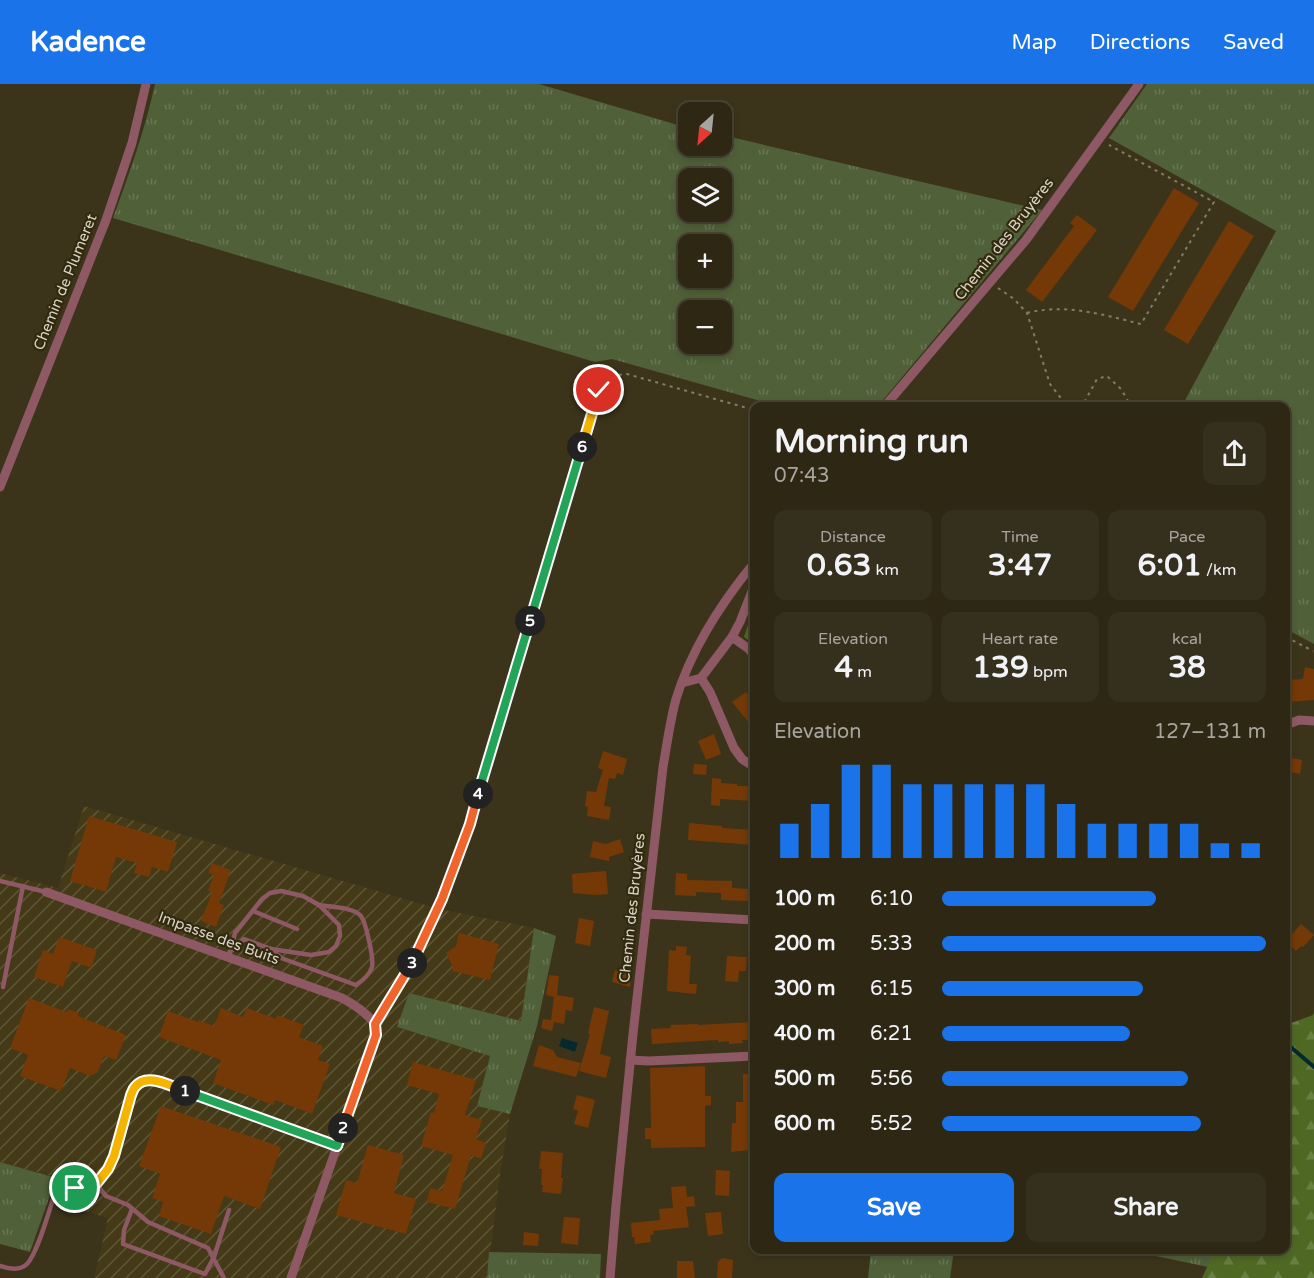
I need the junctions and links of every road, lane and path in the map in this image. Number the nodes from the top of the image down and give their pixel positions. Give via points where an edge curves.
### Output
1 (146, 84) edge
2 (1138, 84) edge
3 (1099, 140) junction
4 (991, 283) junction
5 (1027, 313) junction
6 (1128, 401) dead end
7 (888, 402) edge
8 (1064, 402) edge
9 (1084, 402) edge
10 (750, 409) edge
11 (0, 487) edge
12 (750, 568) edge
13 (750, 596) edge
14 (732, 637) junction
15 (1290, 639) edge
16 (750, 650) edge
17 (1313, 651) edge
18 (701, 678) junction
19 (682, 683) junction
20 (1314, 721) edge
21 (1290, 723) edge
22 (750, 764) edge
23 (0, 881) edge
24 (23, 886) junction
25 (46, 892) joint
26 (319, 905) junction
27 (253, 911) junction
28 (646, 914) junction
29 (750, 920) edge
30 (297, 929) dead end
31 (271, 950) junction
32 (231, 954) junction
33 (414, 959) joint
34 (3, 987) dead end
35 (375, 1024) junction
36 (750, 1056) edge
37 (630, 1060) junction
38 (337, 1146) junction
39 (96, 1184) junction
40 (132, 1209) junction
41 (229, 1210) dead end
42 (214, 1257) junction
43 (0, 1266) edge
44 (224, 1278) edge
45 (291, 1278) edge
46 (610, 1278) edge

1 - 11 street, Chemin de Plumeret via 132,143 106,220
2 - 3 street, Chemin des Bruyères
3 - 4 street, Chemin des Bruyères
3 - 5 path via 1214,202 1141,324 1068,308
4 - 5 path
4 - 7 street, Chemin des Bruyères
5 - 8 path via 1050,384
6 - 9 path via 1107,376 1097,379
10 - 33 path via 627,374 614,375 599,390 470,824
12 - 19 street, Chemin des Bruyères via 714,620
13 - 14 street
14 - 16 street
14 - 18 street
15 - 17 path
18 - 19 street
18 - 22 street via 734,748
19 - 28 street, Chemin des Bruyères via 670,725
20 - 21 street
23 - 24 lane
24 - 25 lane
24 - 34 lane
25 - 32 street, Impasse des Buits
26 - 27 lane via 281,891 270,893
26 - 31 lane via 339,925 336,946 311,955
26 - 31 lane via 353,910 361,916 371,947 372,968 362,981 356,985 281,958
27 - 30 lane
27 - 32 lane via 235,933
28 - 29 street
28 - 37 street, Chemin des Bruyères
31 - 32 lane via 244,939
32 - 35 street, Impasse des Buits via 342,998
33 - 35 street
35 - 38 street via 376,1035
36 - 37 street
37 - 46 street, Chemin des Bruyères
38 - 39 street via 155,1080 145,1080 135,1086 114,1156
38 - 45 street
39 - 40 lane via 106,1196
39 - 43 lane via 56,1190 26,1265 18,1269
40 - 42 lane via 148,1222 208,1248
40 - 42 lane via 123,1244 205,1274
41 - 42 lane
42 - 44 lane

